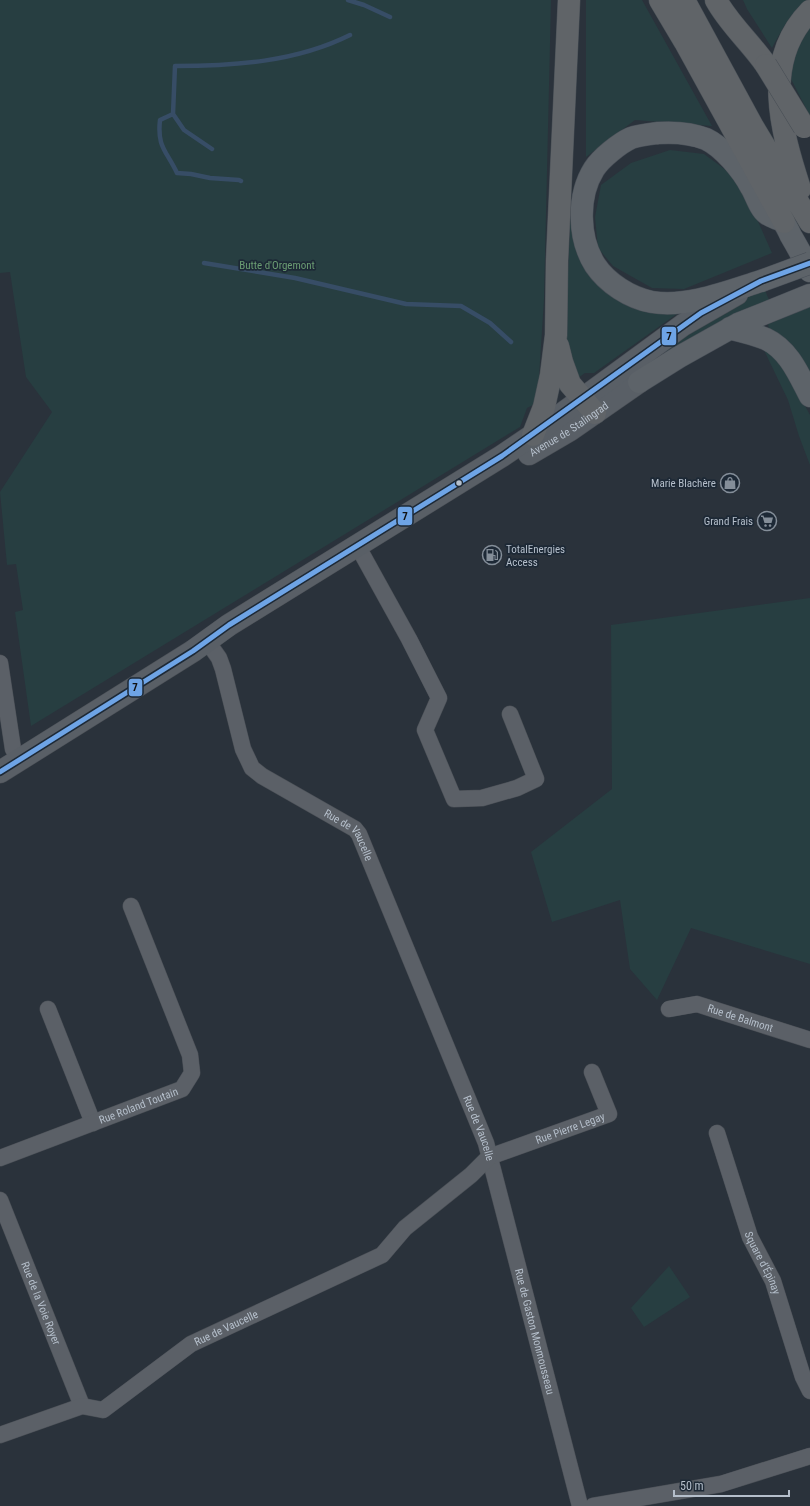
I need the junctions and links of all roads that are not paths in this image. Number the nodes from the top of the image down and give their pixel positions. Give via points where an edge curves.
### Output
1 (569, 0) edge
2 (660, 0) edge
3 (667, 0) edge
4 (684, 0) edge
5 (716, 0) edge
6 (732, 0) edge
7 (810, 11) edge
8 (685, 42) junction
9 (762, 58) junction
10 (807, 131) edge
11 (810, 219) edge
12 (784, 222) junction
13 (810, 222) edge
14 (810, 263) edge
15 (810, 271) edge
16 (761, 280) junction
17 (810, 295) edge
18 (730, 328) junction
19 (556, 335) junction
20 (810, 396) edge
21 (589, 406) junction
22 (533, 435) junction
23 (360, 550) junction
24 (203, 645) junction
25 (0, 663) edge
26 (510, 714) dead end
27 (20, 760) junction
28 (0, 772) edge
29 (131, 906) dead end
30 (48, 1009) dead end
31 (669, 1009) dead end
32 (810, 1040) edge
33 (592, 1072) dead end
34 (93, 1123) junction
35 (717, 1133) dead end
36 (489, 1157) junction
37 (0, 1158) edge
38 (0, 1200) edge
39 (810, 1391) edge
40 (82, 1406) junction
41 (0, 1435) edge
42 (810, 1456) edge
43 (580, 1506) edge
44 (593, 1506) edge

1 - 19 highway
2 - 8 highway
3 - 8 highway
4 - 13 highway via 753,127
5 - 9 highway
6 - 9 highway
7 - 11 highway via 801,20 783,55 779,100 786,144
8 - 12 highway
9 - 10 highway, bridge
12 - 15 main road
12 - 16 main road via 765,213 750,184 720,148 705,139 690,135 670,132 631,138 608,154 594,169 585,189 582,208 586,246 606,278 620,289 652,302 668,303 720,294
14 - 16 main road, bridge
16 - 21 main road, Avenue de Stalingrad via 683,325
17 - 18 main road, Avenue de Stalingrad
18 - 20 main road via 770,341 778,347 787,355
18 - 21 main road, Avenue de Stalingrad via 640,382
19 - 21 highway via 570,384
19 - 22 highway via 544,407
21 - 22 main road, Avenue de Stalingrad
21 - 23 main road, Avenue de Stalingrad
22 - 23 main road, Avenue de Stalingrad
23 - 24 main road, Avenue de Stalingrad via 229,625
23 - 26 street via 439,698 425,730 454,799 482,798 517,788 536,779
24 - 27 main road, Avenue de Stalingrad
24 - 36 street, Rue de Vaucelle via 219,658 243,749 252,768 355,829 359,834 486,1143
25 - 27 street via 13,749
27 - 28 main road, Avenue de Stalingrad
29 - 34 street, Rue Roland Toutain via 190,1055 192,1073 182,1089
30 - 34 street
31 - 32 street, Rue de Balmont via 698,1004
33 - 36 street, Rue Pierre Legay via 609,1114
34 - 37 street, Rue Roland Toutain
35 - 39 street, Square d'Épinay via 750,1237 774,1281 803,1377
36 - 40 street, Rue de Vaucelle via 471,1176 405,1228 382,1255 191,1344 103,1410
36 - 43 street, Rue de Gaston Monmousseau
38 - 40 street, Rue de la Voie Royer
40 - 41 street
42 - 44 street via 721,1484

